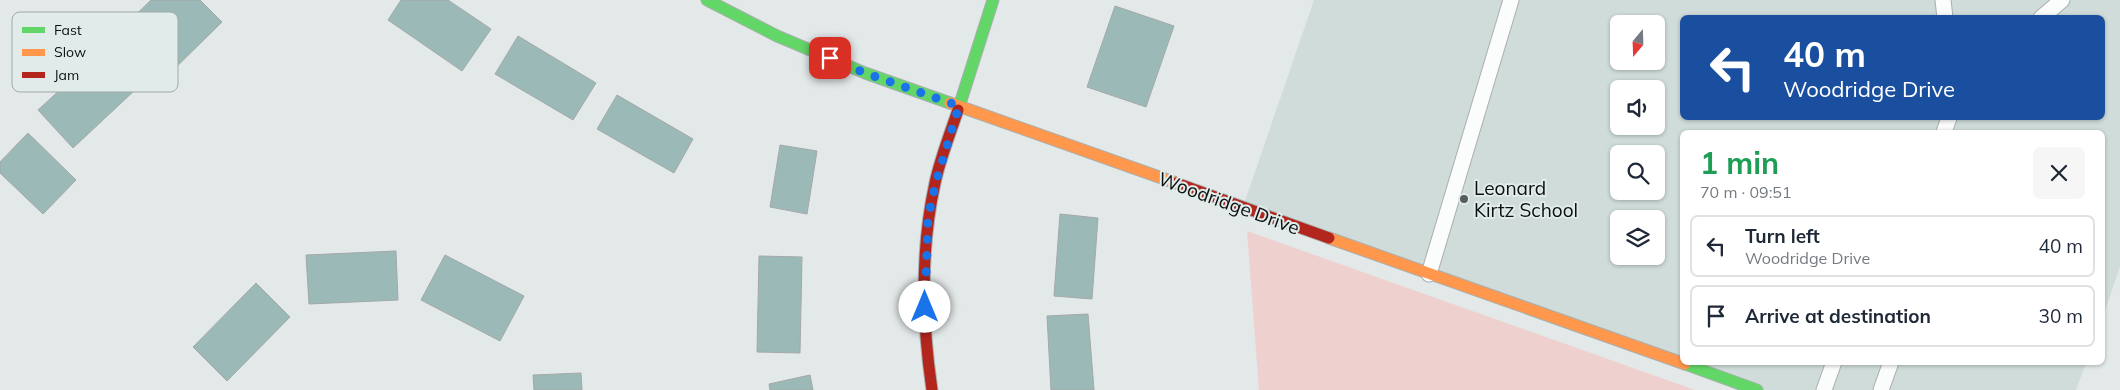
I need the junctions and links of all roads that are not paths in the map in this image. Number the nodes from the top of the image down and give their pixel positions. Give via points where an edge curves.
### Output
1 (707, 0) edge
2 (993, 0) edge
3 (1511, 0) edge
4 (1942, 0) edge
5 (2062, 0) edge
6 (1944, 15) edge
7 (2044, 15) edge
8 (959, 106) junction
9 (1429, 274) junction
10 (1680, 363) edge
11 (1686, 365) edge
12 (1833, 365) edge
13 (1890, 365) edge
14 (932, 390) edge
15 (1757, 390) edge
16 (1824, 390) edge
17 (1881, 390) edge

1 - 8 street, Woodridge Drive via 777,36 865,73
2 - 8 street
3 - 9 lane
4 - 6 lane
5 - 7 lane
8 - 9 street, Woodridge Drive
8 - 14 street via 928,218 924,291
9 - 10 street, Woodridge Drive
11 - 15 street, Woodridge Drive
12 - 16 lane
13 - 17 lane

